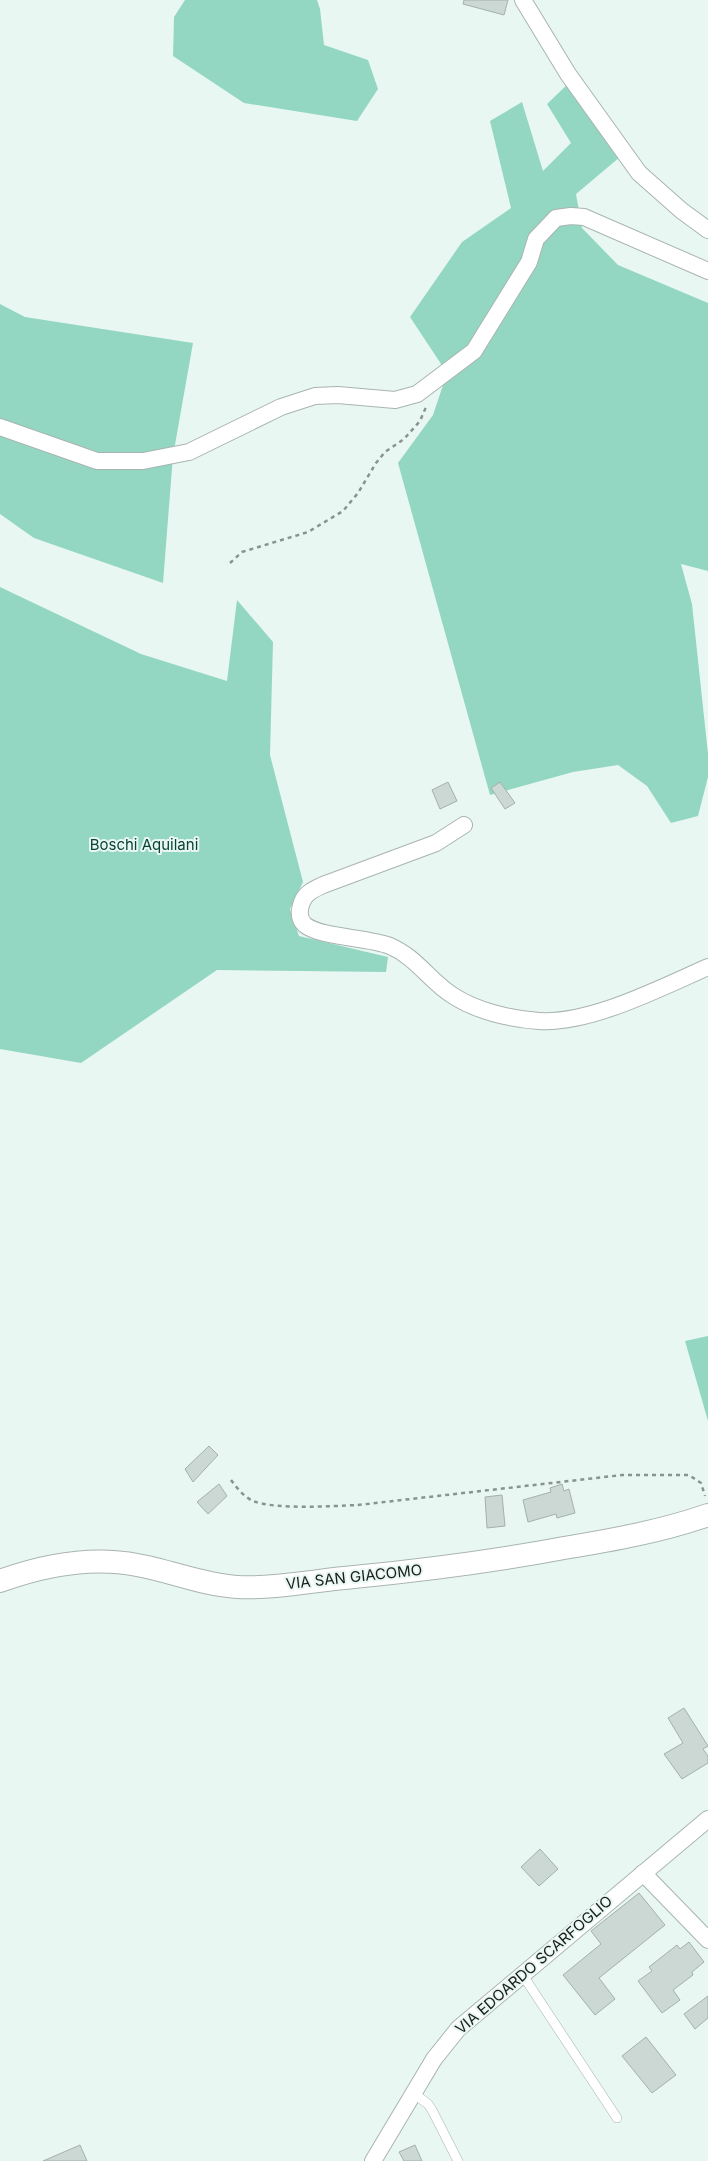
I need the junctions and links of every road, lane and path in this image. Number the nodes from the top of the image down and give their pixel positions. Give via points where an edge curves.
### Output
1 (523, 0) edge
2 (708, 230) edge
3 (708, 271) edge
4 (436, 380) junction
5 (0, 427) edge
6 (230, 562) dead end
7 (464, 825) dead end
8 (708, 968) edge
9 (231, 1480) dead end
10 (707, 1515) edge
11 (0, 1581) edge
12 (708, 1819) edge
13 (643, 1873) junction
14 (708, 1940) edge
15 (522, 1974) junction
16 (413, 2094) junction
17 (617, 2118) dead end
18 (373, 2161) edge
19 (458, 2161) edge

1 - 2 street via 568,74 639,173
3 - 4 street via 584,217 556,218 536,239 528,262 474,351
4 - 5 street via 417,394 395,400 315,396 281,407 189,452 143,461 97,461
4 - 6 path via 420,421 404,439 385,452 343,511 308,532 242,552
7 - 8 street via 436,843 309,892 301,903 300,915 305,924 319,931 376,940 400,951 452,995 478,1008 540,1021 602,1011
9 - 10 path via 241,1493 257,1502 316,1506 358,1505 591,1477 689,1475 696,1478 704,1490
10 - 11 street, VIA SAN GIACOMO via 603,1542 506,1559 281,1584 238,1587 136,1565 106,1562 70,1562 23,1572
12 - 13 street, VIA EDOARDO SCARFOGLIO
13 - 14 street
13 - 15 street, VIA EDOARDO SCARFOGLIO
15 - 16 street, VIA EDOARDO SCARFOGLIO via 453,2034
15 - 17 lane
16 - 18 street, VIA EDOARDO SCARFOGLIO
16 - 19 lane via 428,2104

